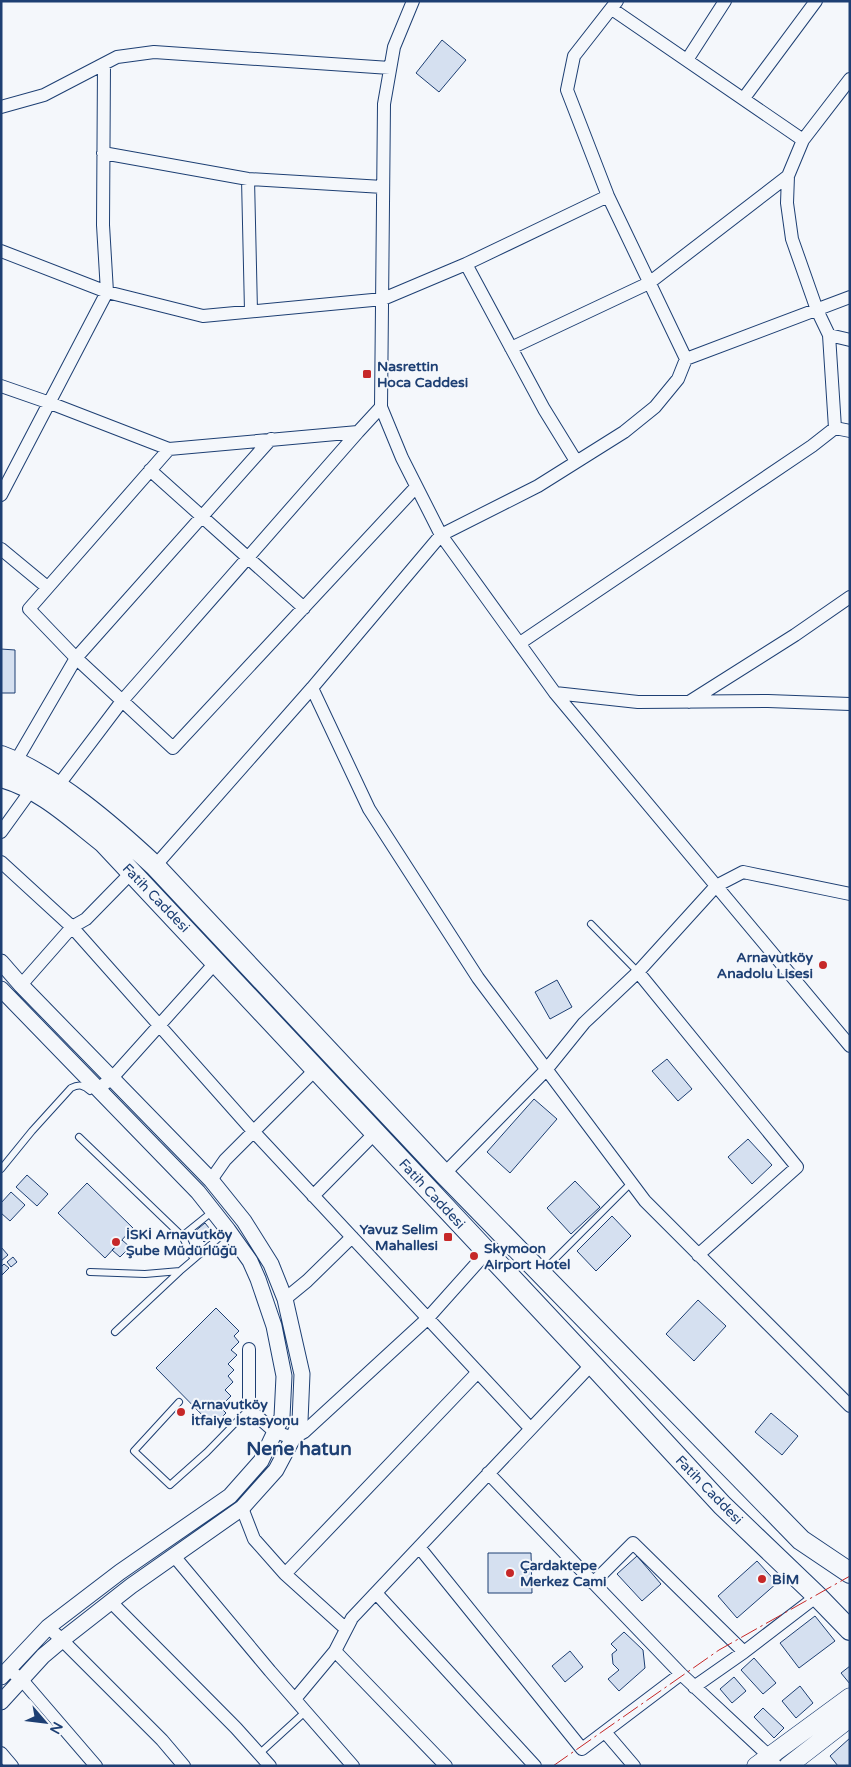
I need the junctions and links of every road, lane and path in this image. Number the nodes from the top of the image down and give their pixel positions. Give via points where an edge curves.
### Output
1 (413, 1) edge
2 (725, 1) edge
3 (816, 1) edge
4 (615, 5) edge
5 (687, 60) junction
6 (104, 64) junction
7 (390, 68) junction
8 (850, 79) edge
9 (744, 98) junction
10 (1, 107) edge
11 (803, 140) junction
12 (103, 152) junction
13 (788, 176) junction
14 (248, 179) junction
15 (383, 187) junction
16 (608, 196) junction
17 (1, 251) edge
18 (466, 264) junction
19 (650, 283) junction
20 (107, 292) junction
21 (850, 297) edge
22 (382, 298) junction
23 (817, 310) junction
24 (251, 311) junction
25 (829, 335) junction
26 (850, 340) edge
27 (511, 348) junction
28 (686, 359) junction
29 (1, 386) edge
30 (50, 403) junction
31 (381, 407) junction
32 (836, 428) junction
33 (850, 431) edge
34 (358, 432) junction
35 (272, 439) junction
36 (169, 449) junction
37 (576, 461) junction
38 (150, 470) junction
39 (416, 487) junction
40 (1, 494) edge
41 (202, 517) junction
42 (441, 535) junction
43 (1, 550) edge
44 (248, 558) junction
45 (47, 587) junction
46 (850, 597) edge
47 (304, 608) junction
48 (520, 643) junction
49 (76, 658) junction
50 (312, 688) junction
51 (555, 693) junction
52 (122, 702) junction
53 (689, 702) junction
54 (850, 704) edge
55 (8, 759) edge
56 (1, 777) edge
57 (58, 787) junction
58 (32, 789) junction
59 (1, 832) edge
60 (1, 862) edge
61 (155, 866) junction
62 (131, 873) junction
63 (716, 886) junction
64 (850, 894) edge
65 (591, 924) dead end
66 (72, 927) junction
67 (1, 962) edge
68 (216, 962) junction
69 (638, 972) junction
70 (21, 985) junction
71 (4, 996) edge
72 (159, 1025) junction
73 (850, 1046) edge
74 (316, 1070) junction
75 (546, 1070) junction
76 (112, 1078) junction
77 (98, 1089) junction
78 (254, 1131) junction
79 (375, 1133) junction
80 (79, 1137) dead end
81 (1, 1169) edge
82 (444, 1174) junction
83 (212, 1180) junction
84 (631, 1183) junction
85 (313, 1196) junction
86 (228, 1202) junction
87 (213, 1211) junction
88 (228, 1230) junction
89 (182, 1236) junction
90 (352, 1237) junction
91 (486, 1253) junction
92 (698, 1255) junction
93 (192, 1258) junction
94 (180, 1270) junction
95 (90, 1272) dead end
96 (541, 1273) junction
97 (285, 1299) junction
98 (427, 1319) junction
99 (115, 1332) dead end
100 (249, 1348) dead end
101 (592, 1364) junction
102 (477, 1373) junction
103 (179, 1402) dead end
104 (850, 1406) edge
105 (249, 1409) junction
106 (530, 1428) junction
107 (275, 1432) junction
108 (293, 1438) junction
109 (488, 1473) junction
110 (242, 1508) junction
111 (419, 1547) junction
112 (174, 1556) junction
113 (850, 1573) edge
114 (285, 1574) junction
115 (593, 1583) junction
116 (376, 1593) junction
117 (818, 1596) junction
118 (111, 1602) junction
119 (48, 1628) junction
120 (346, 1629) junction
121 (850, 1630) edge
122 (62, 1640) junction
123 (336, 1651) junction
124 (744, 1652) junction
125 (5, 1673) edge
126 (682, 1674) junction
127 (22, 1680) junction
128 (694, 1687) junction
129 (850, 1697) edge
130 (295, 1699) junction
131 (1, 1702) edge
132 (306, 1712) junction
133 (850, 1718) edge
134 (605, 1732) junction
135 (1, 1753) edge
136 (259, 1754) junction
137 (767, 1763) edge
138 (12, 1766) edge
139 (96, 1766) edge
140 (184, 1766) edge
141 (270, 1766) edge
142 (353, 1766) edge
143 (446, 1766) edge
144 (535, 1766) edge
145 (634, 1766) edge
146 (788, 1766) edge

1 - 7 street via 394,47
2 - 5 street
3 - 9 street
4 - 5 street
4 - 16 street via 574,56 567,90
5 - 9 street
6 - 7 street via 117,57 154,52
6 - 10 street via 44,95
6 - 12 street
7 - 15 street via 384,104
8 - 11 street
9 - 11 street
11 - 13 street
12 - 14 street
12 - 20 street
13 - 19 street
13 - 23 street via 787,203 792,239
14 - 15 street
14 - 24 street
15 - 22 street
16 - 18 street
16 - 19 street
17 - 20 street
18 - 22 street
18 - 27 street
19 - 27 street
19 - 28 street
20 - 24 street via 203,316
20 - 30 street
21 - 23 street
22 - 24 street
22 - 31 street
23 - 25 street
23 - 28 street
25 - 26 street
25 - 32 street
27 - 37 street
28 - 37 street via 678,379 656,407 624,432
29 - 30 street
30 - 36 street
30 - 40 street
31 - 34 street
31 - 39 street
32 - 33 street
32 - 48 street
34 - 35 street
34 - 44 street
35 - 36 street
35 - 41 street
36 - 38 street
37 - 42 street via 538,486
38 - 41 street
38 - 45 street
39 - 42 street
39 - 47 street
41 - 44 street
41 - 49 street
42 - 48 street
42 - 50 street
43 - 45 street
44 - 47 street
44 - 52 street
45 - 49 street via 29,609
46 - 53 street
47 - 52 street via 173,748
48 - 51 street
49 - 52 street
49 - 55 street
50 - 61 street
50 - 75 street via 370,808 478,978
51 - 53 street via 638,702
51 - 63 street
52 - 57 street
53 - 54 street
55 - 57 main road, Fatih Caddesi
56 - 58 main road, Fatih Caddesi
57 - 61 main road, Fatih Caddesi via 111,826
58 - 59 street
58 - 62 main road, Fatih Caddesi via 103,842
60 - 66 street
61 - 82 main road, Fatih Caddesi
62 - 66 street via 86,919
62 - 68 main road, Fatih Caddesi
63 - 64 street via 743,872
63 - 69 street
63 - 73 street
65 - 69 lane
66 - 70 street
66 - 72 street
67 - 70 street
68 - 72 street
68 - 74 main road, Fatih Caddesi
69 - 75 street via 584,1023
69 - 92 street via 797,1167
70 - 76 street
71 - 77 street
72 - 76 street
72 - 78 street
74 - 78 street
74 - 79 main road, Fatih Caddesi
75 - 82 street
75 - 84 street
76 - 77 street
76 - 83 street
77 - 81 lane via 92,1092 80,1085 71,1088
77 - 87 street
78 - 83 street via 225,1160
78 - 85 street
79 - 85 street
79 - 91 main road, Fatih Caddesi
80 - 89 lane
82 - 96 main road, Fatih Caddesi
83 - 86 street
84 - 92 street
84 - 96 lane
85 - 90 street
86 - 87 street
86 - 97 street via 271,1264
87 - 88 street
87 - 89 lane
88 - 93 lane
88 - 107 street via 250,1261 274,1326 284,1376 282,1417
89 - 93 lane
90 - 97 street
90 - 98 street
91 - 98 street
91 - 101 main road, Fatih Caddesi
92 - 104 street
93 - 94 lane
94 - 95 lane via 145,1274
94 - 99 lane
96 - 113 main road, Fatih Caddesi via 801,1540
97 - 108 street via 302,1374 300,1421
98 - 102 street
98 - 108 street via 304,1432
100 - 105 street
101 - 106 street
101 - 117 main road, Fatih Caddesi via 722,1505
102 - 106 street
102 - 114 street
103 - 105 lane via 134,1451 170,1486
105 - 107 street
106 - 109 street
107 - 108 street
107 - 119 street via 261,1461 230,1496 120,1572
108 - 110 street via 276,1470
109 - 111 street
109 - 115 street
110 - 112 street
110 - 114 street via 254,1539
111 - 116 street
111 - 134 street via 582,1749
112 - 118 street
112 - 130 street
114 - 120 street
115 - 124 street via 633,1543
115 - 126 street
116 - 120 street
116 - 144 street
117 - 121 main road, Fatih Caddesi
117 - 124 street
118 - 122 street
118 - 136 street
119 - 122 street
119 - 125 street
120 - 123 street
122 - 127 street
122 - 140 street
123 - 130 street
123 - 143 street
124 - 128 street
125 - 127 street
126 - 128 street
126 - 134 street
127 - 131 street
127 - 139 street
128 - 137 street
129 - 137 main road
130 - 132 street
132 - 136 lane
132 - 142 street
133 - 146 main road
134 - 145 street
135 - 138 street
136 - 141 street

